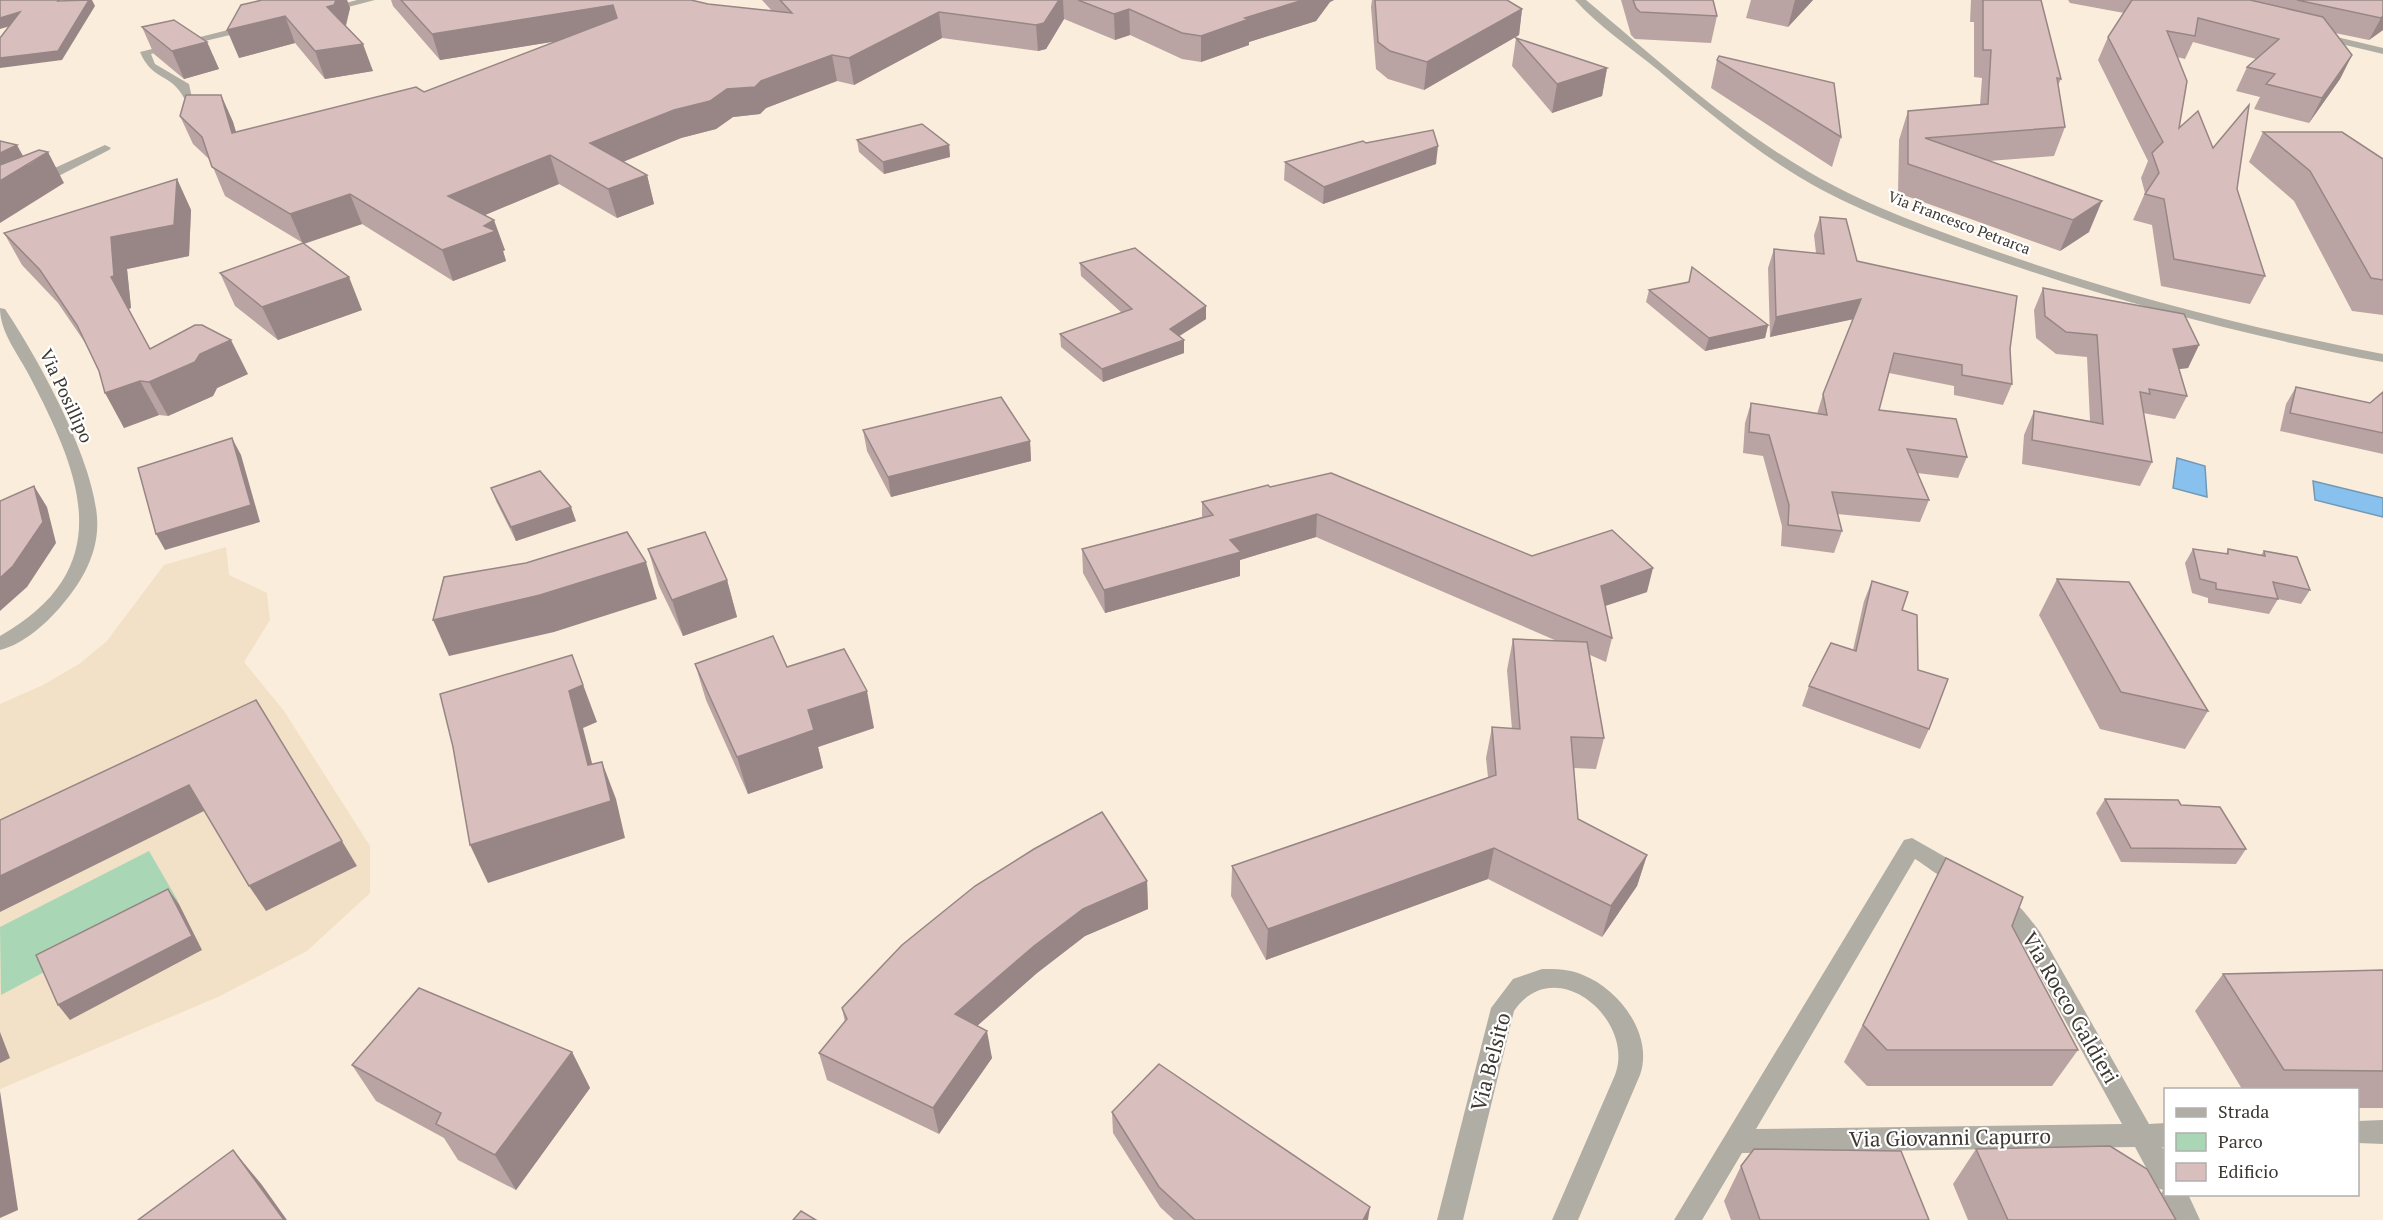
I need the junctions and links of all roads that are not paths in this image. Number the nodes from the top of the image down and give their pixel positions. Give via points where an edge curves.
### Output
1 (370, 0) edge
2 (1580, 0) edge
3 (312, 13) edge
4 (265, 24) edge
5 (2313, 34) edge
6 (2383, 51) edge
7 (188, 96) edge
8 (105, 147) dead end
9 (0, 197) edge
10 (0, 312) edge
11 (6, 332) edge
12 (2383, 358) edge
13 (0, 644) edge
14 (2359, 1132) edge
15 (2383, 1132) edge
16 (2154, 1135) edge
17 (1735, 1141) junction
18 (2164, 1172) edge
19 (2175, 1196) edge
20 (1450, 1220) edge
21 (1565, 1220) edge
22 (1687, 1220) edge
23 (2187, 1220) edge

1 - 3 street
2 - 12 street, Via Francesco Petrarca via 1779,159 1877,210 2077,285 2224,325
4 - 7 street via 146,51 151,66 185,86
5 - 6 street
8 - 9 street
10 - 11 street, Via Posillipo
11 - 13 street, Via Posillipo via 67,436 89,512 81,559 63,593 46,614
14 - 15 street
16 - 17 street, Via Giovanni Capurro
16 - 17 street, Via Rocco Galdieri via 2017,919 1994,898 1912,846
16 - 18 street, Via Rocco Galdieri
17 - 22 street
19 - 23 street
20 - 21 street, Via Belsito via 1503,1008 1517,987 1540,978 1569,980 1596,993 1613,1010 1627,1033 1631,1063

